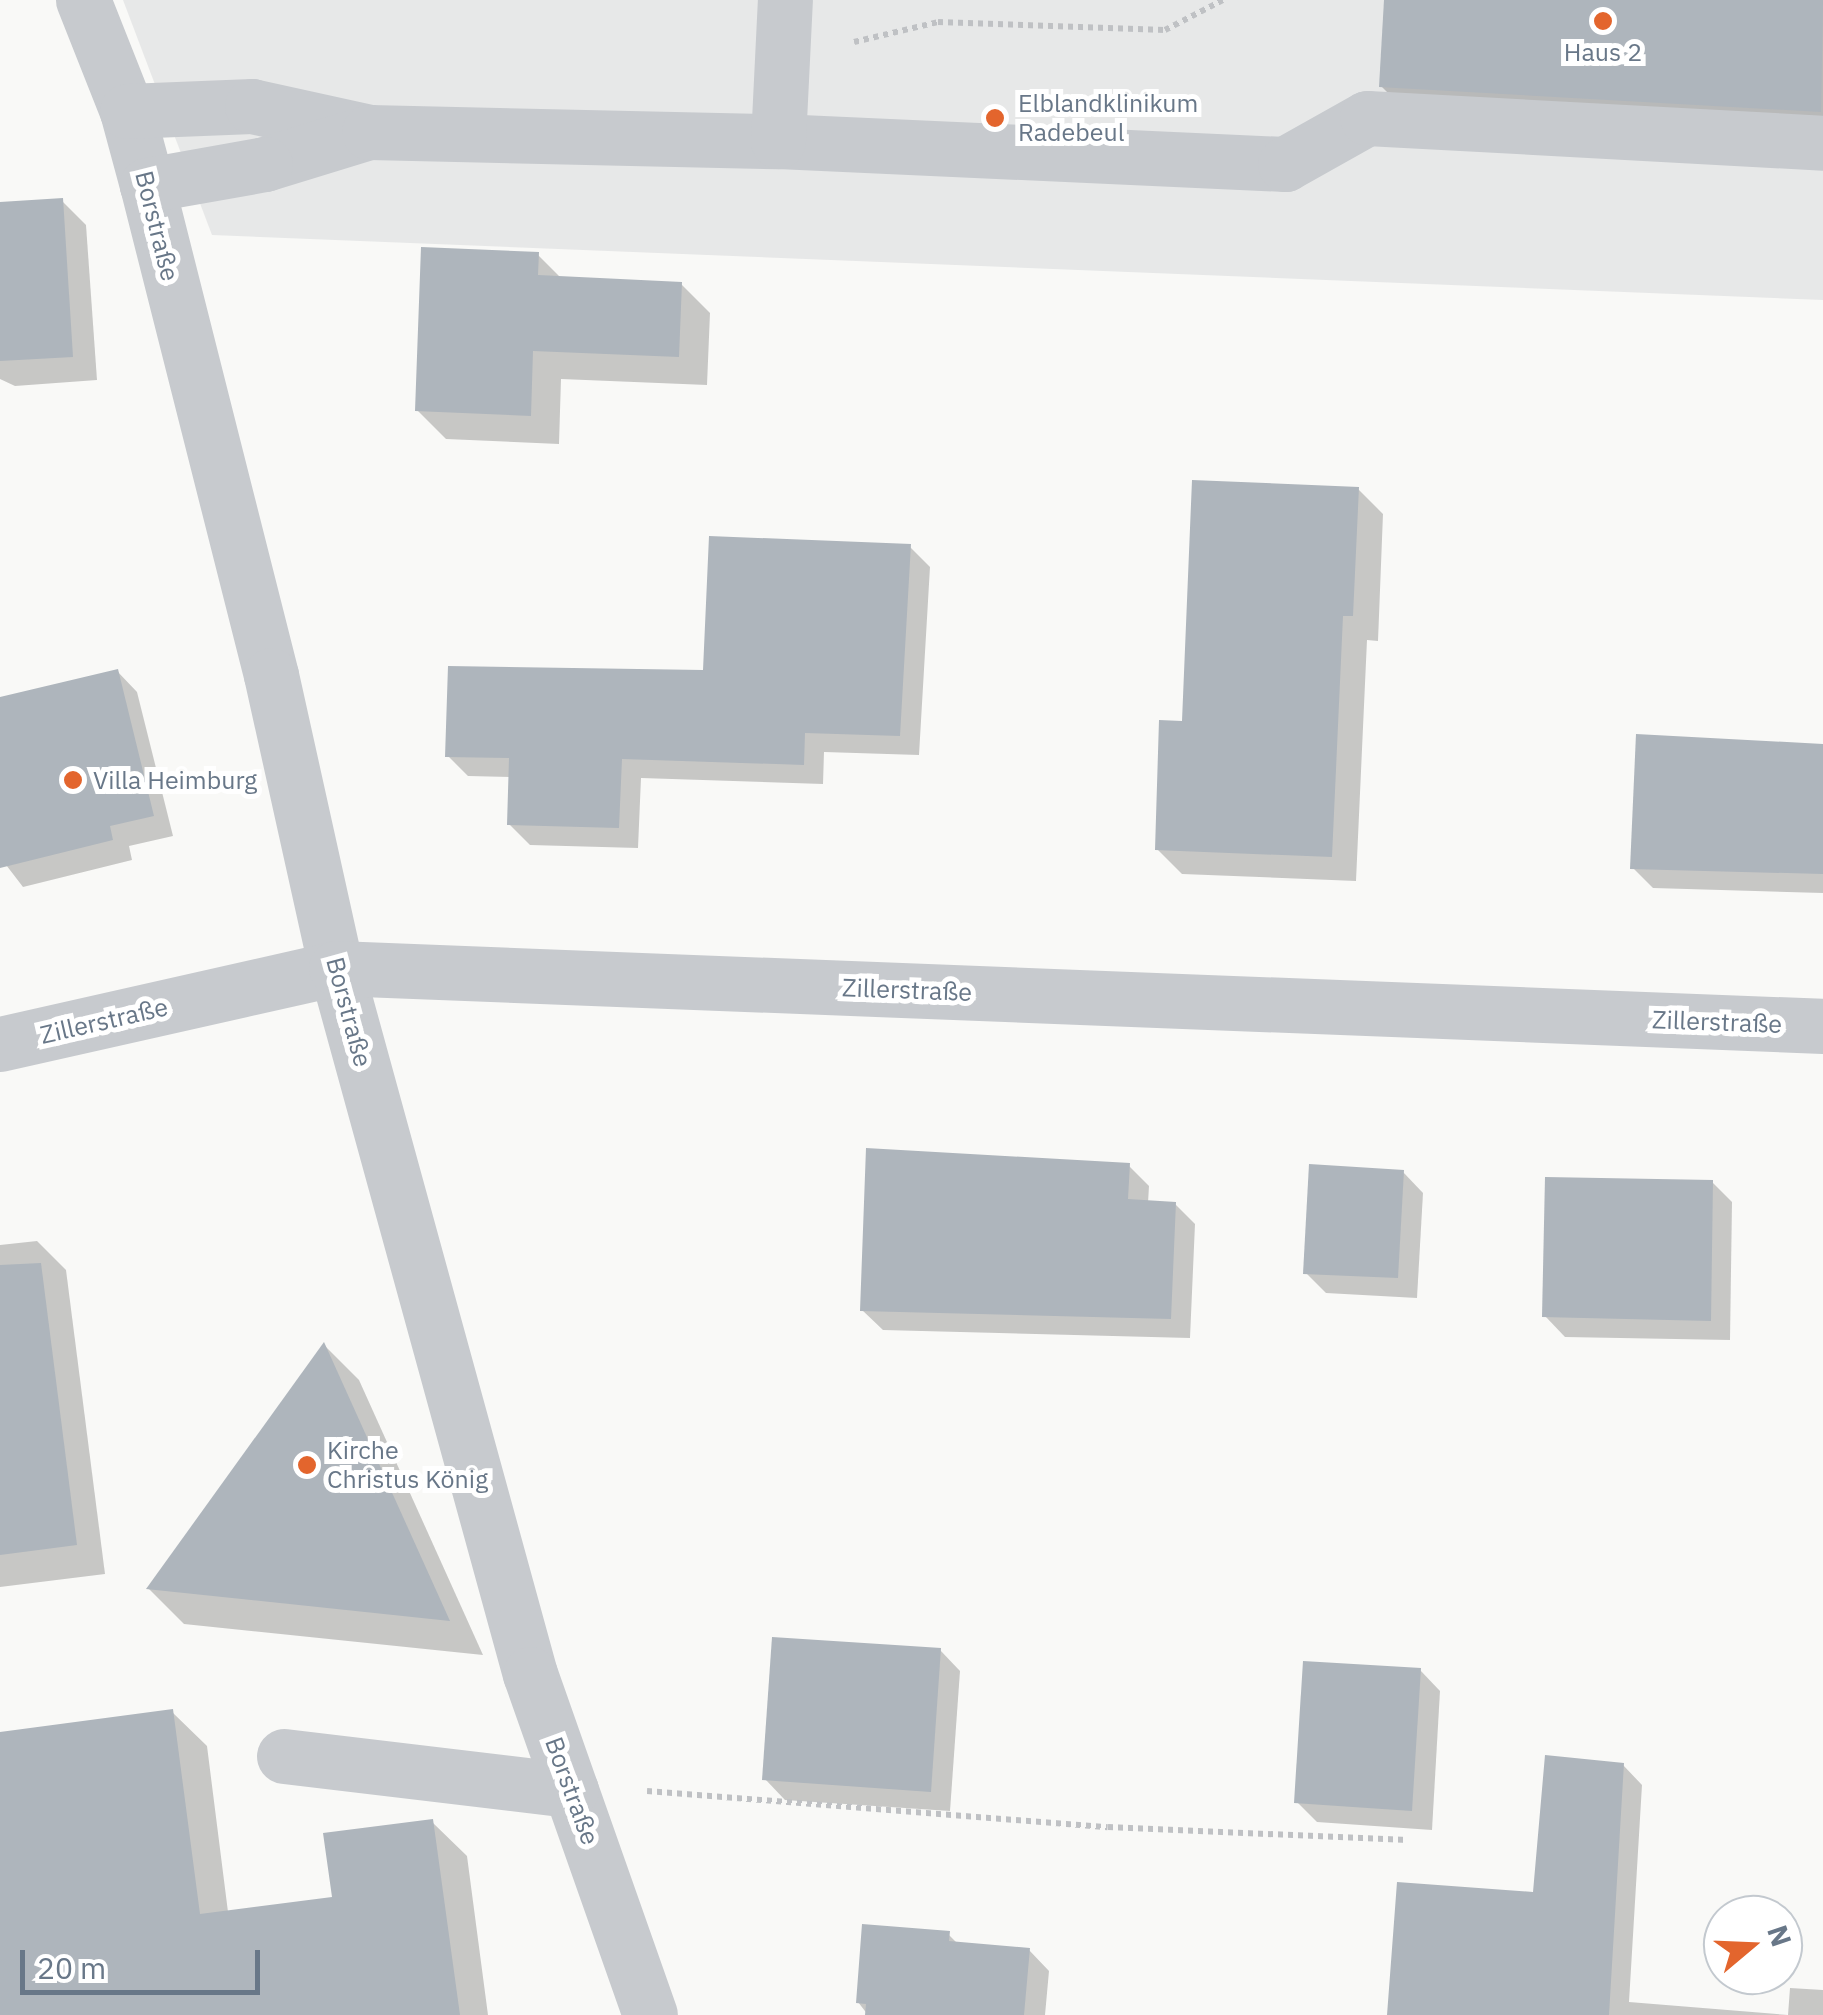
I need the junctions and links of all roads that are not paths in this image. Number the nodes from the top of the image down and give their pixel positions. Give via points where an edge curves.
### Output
1 (83, 0) edge
2 (785, 0) edge
3 (127, 111) junction
4 (369, 132) junction
5 (778, 140) junction
6 (1823, 143) edge
7 (147, 185) junction
8 (336, 968) junction
9 (1823, 1026) edge
10 (0, 1044) edge
11 (284, 1756) dead end
12 (575, 1799) junction
13 (650, 2015) edge

1 - 3 street, Borstraße
2 - 5 street
3 - 4 street via 252,106
3 - 7 street, Borstraße
4 - 5 street
4 - 7 street via 265,164
5 - 6 street via 1285,164 1367,118
7 - 8 street, Borstraße
8 - 9 street, Zillerstraße
8 - 10 street, Zillerstraße
8 - 12 street, Borstraße via 530,1674
11 - 12 street
12 - 13 street, Borstraße

